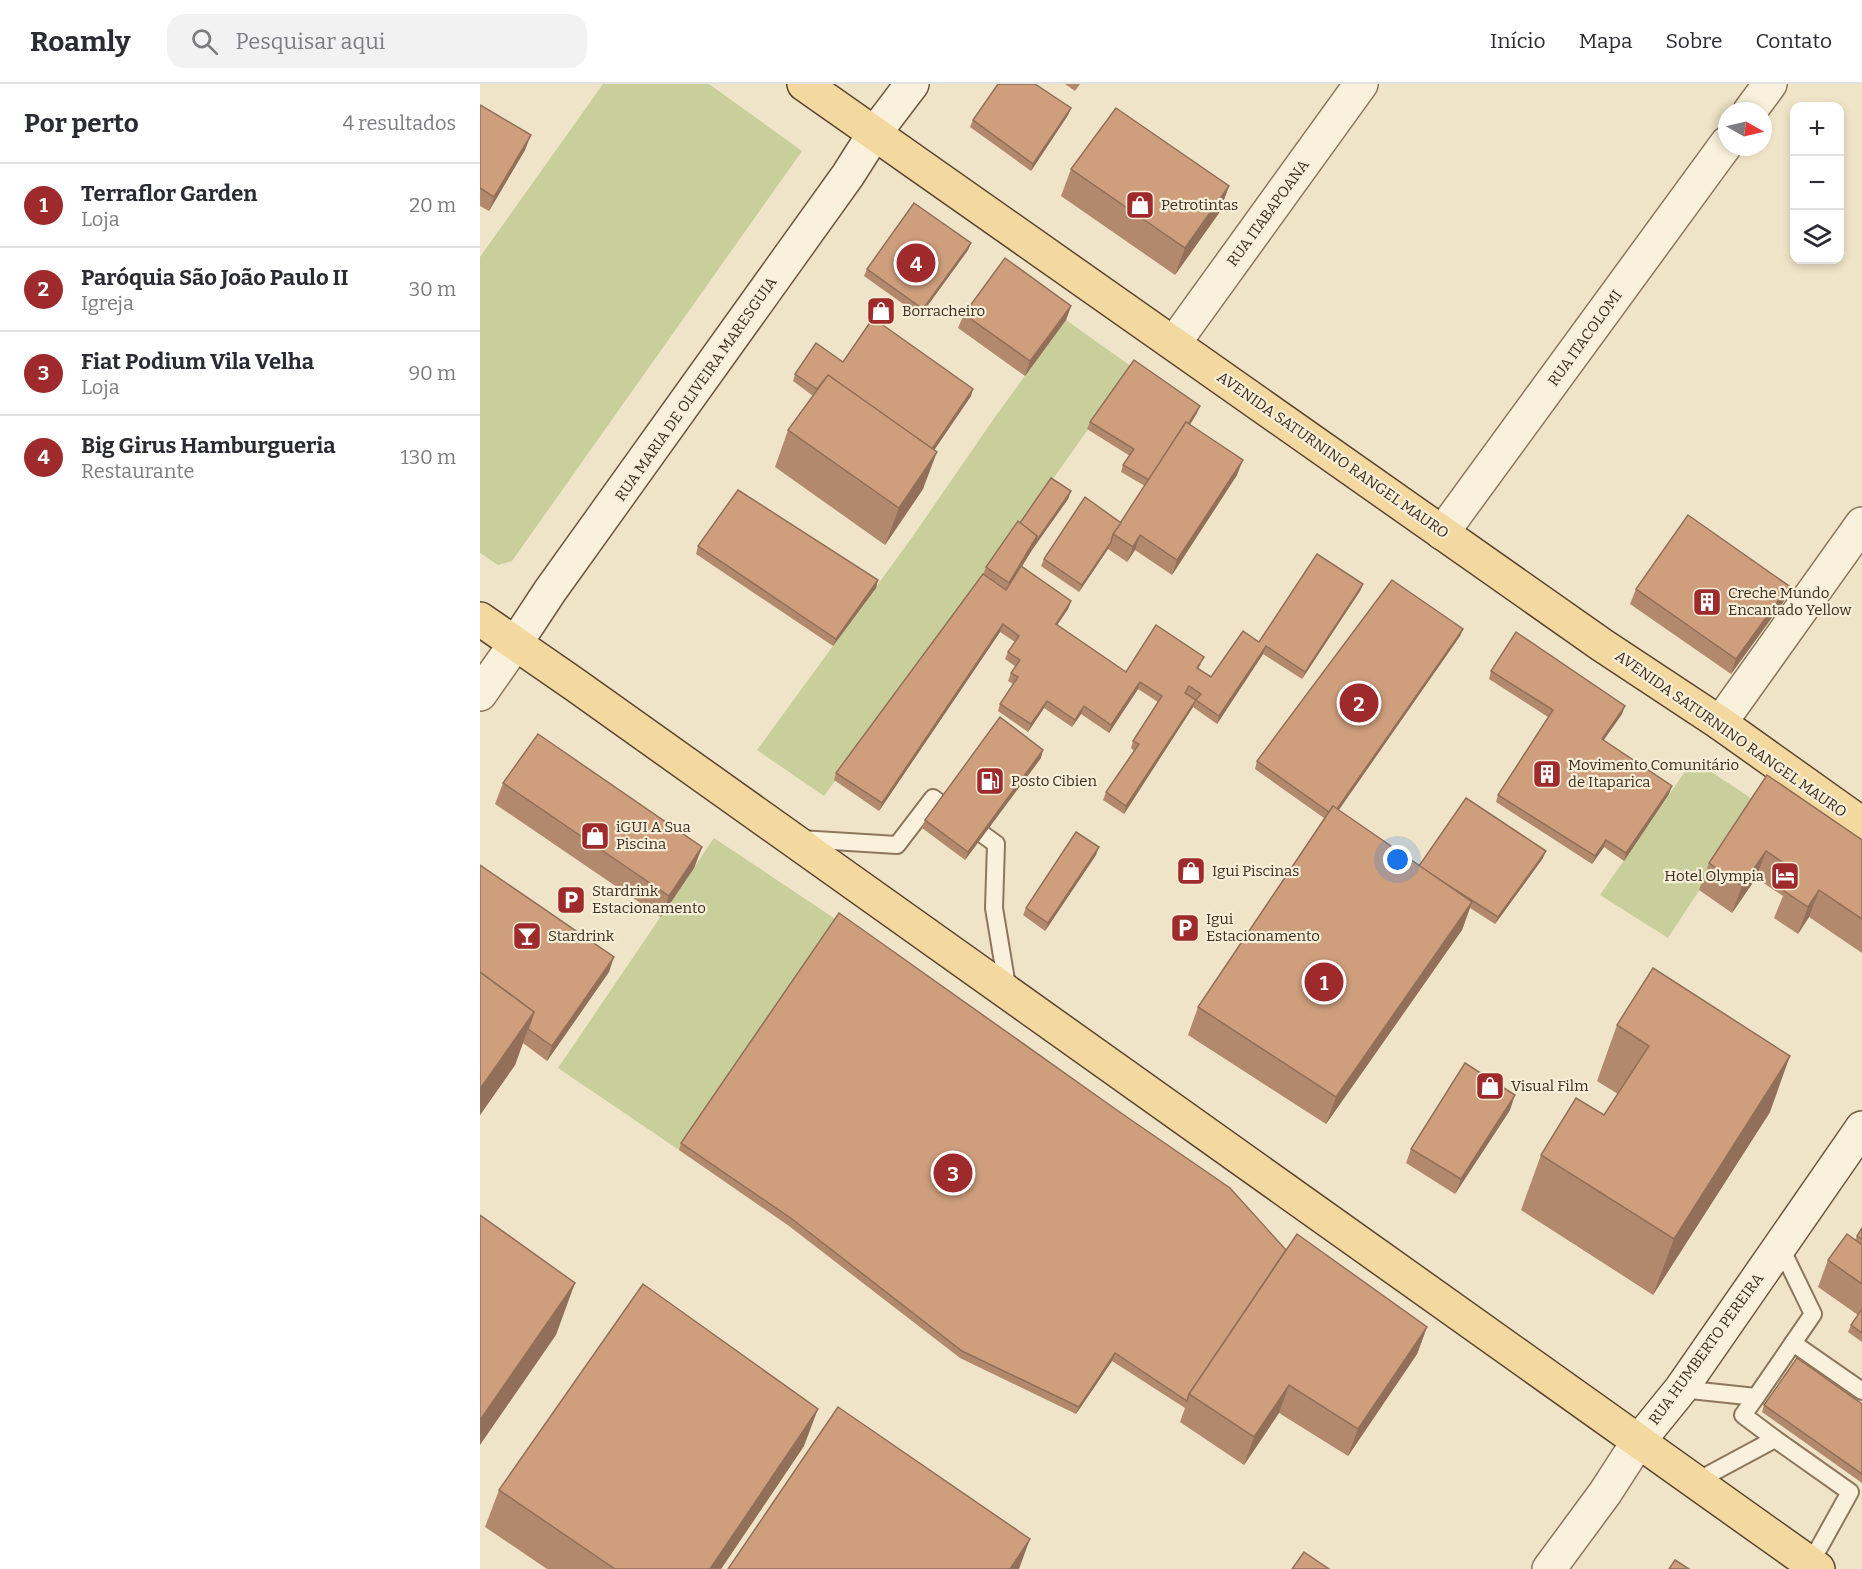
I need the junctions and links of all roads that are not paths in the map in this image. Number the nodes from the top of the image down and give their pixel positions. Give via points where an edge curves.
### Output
1 (804, 84) edge
2 (912, 84) edge
3 (1361, 84) edge
4 (1770, 84) edge
5 (1757, 102) edge
6 (874, 134) junction
7 (1718, 155) edge
8 (1174, 343) junction
9 (1862, 524) edge
10 (1442, 533) junction
11 (480, 619) edge
12 (515, 644) junction
13 (480, 694) edge
14 (1720, 723) junction
15 (1862, 824) edge
16 (791, 838) junction
17 (1008, 993) junction
18 (1862, 1128) edge
19 (1780, 1246) junction
20 (1793, 1343) junction
21 (1681, 1389) junction
22 (1862, 1392) edge
23 (1756, 1397) junction
24 (1775, 1439) junction
25 (1638, 1442) junction
26 (1695, 1482) junction
27 (1814, 1566) edge
28 (1550, 1569) edge

1 - 6 main road, AVENIDA SATURNINO RANGEL MAURO
2 - 6 street, RUA MARIA DE OLIVEIRA MARESGUIA
3 - 8 street, RUA ITABAPOANA
4 - 5 street
6 - 8 main road, AVENIDA SATURNINO RANGEL MAURO
6 - 12 street, RUA MARIA DE OLIVEIRA MARESGUIA
7 - 10 street, RUA ITACOLOMI
8 - 10 main road, AVENIDA SATURNINO RANGEL MAURO
9 - 14 street
10 - 14 main road, AVENIDA SATURNINO RANGEL MAURO
11 - 12 main road
12 - 13 street, RUA MARIA DE OLIVEIRA MARESGUIA
12 - 16 main road
14 - 15 main road, AVENIDA SATURNINO RANGEL MAURO
16 - 17 main road
16 - 17 lane via 897,845 933,798 996,844 994,908
17 - 25 main road
18 - 19 street, RUA HUMBERTO PEREIRA
19 - 20 lane via 1813,1314
19 - 21 street, RUA HUMBERTO PEREIRA
20 - 22 lane
20 - 23 lane
21 - 23 lane
21 - 25 street, RUA HUMBERTO PEREIRA
23 - 24 lane via 1743,1415
24 - 26 lane
24 - 27 lane via 1854,1487
25 - 26 main road
25 - 28 street, RUA HUMBERTO PEREIRA
26 - 27 main road

